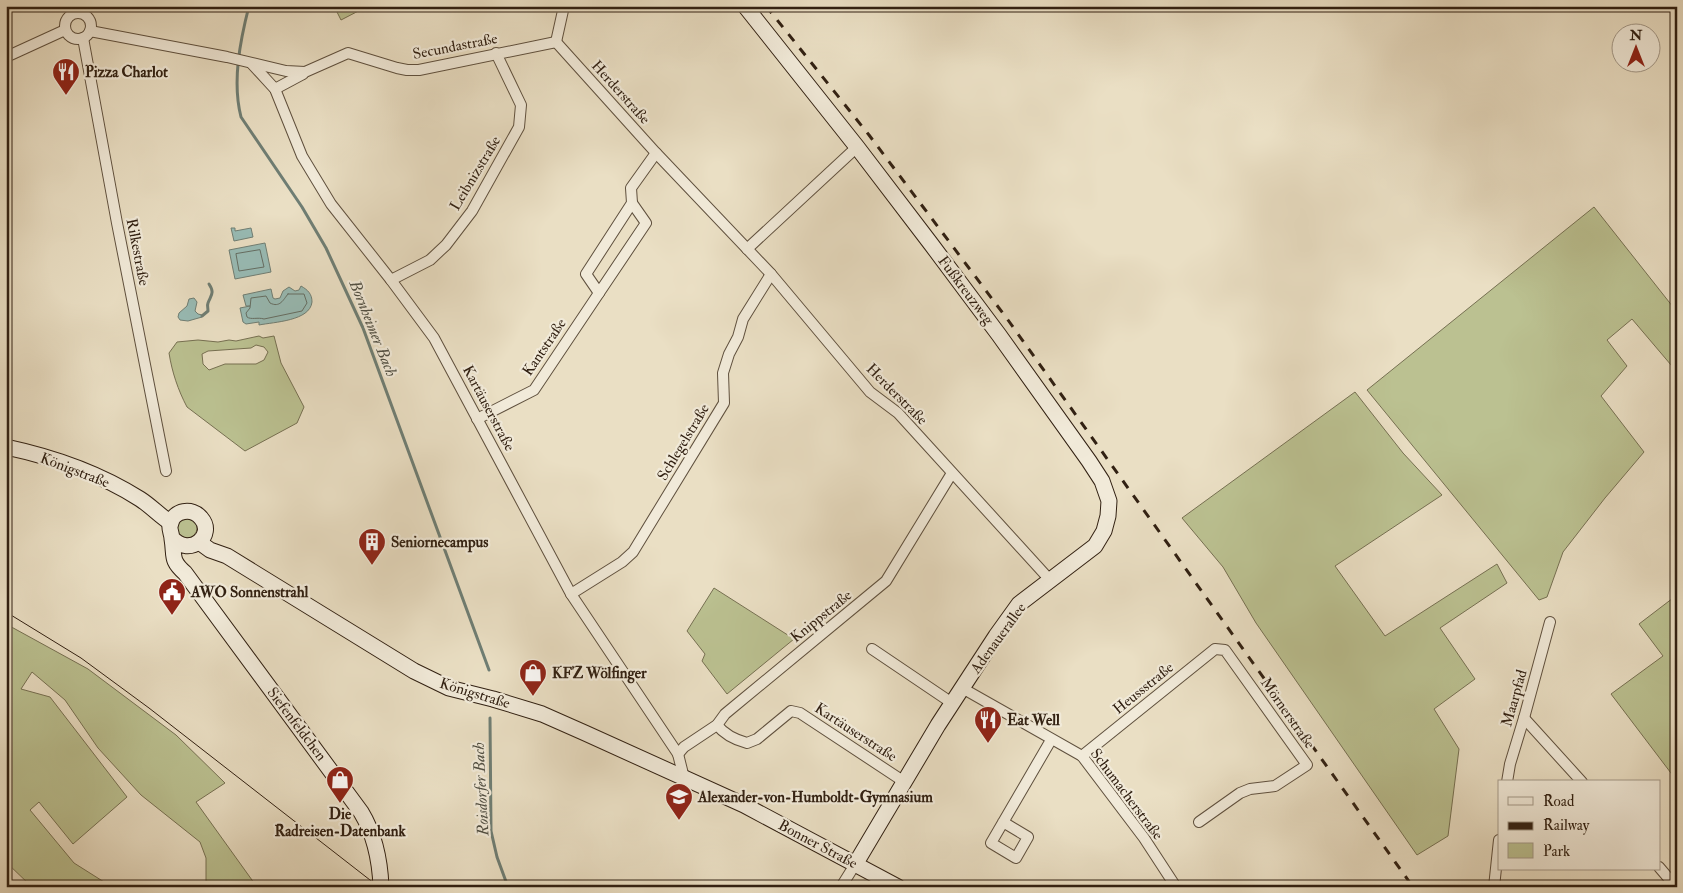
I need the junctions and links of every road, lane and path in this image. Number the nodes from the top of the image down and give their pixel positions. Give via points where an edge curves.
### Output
1 (564, 6) edge
2 (745, 6) edge
3 (76, 10) edge
4 (65, 30) junction
5 (86, 34) junction
6 (556, 42) junction
7 (496, 53) junction
8 (6, 57) edge
9 (251, 64) junction
10 (305, 72) junction
11 (275, 88) junction
12 (857, 147) junction
13 (656, 153) junction
14 (632, 203) junction
15 (747, 249) junction
16 (771, 274) junction
17 (391, 280) junction
18 (600, 293) junction
19 (477, 419) junction
20 (6, 447) edge
21 (166, 471) dead end
22 (952, 474) junction
23 (173, 526) junction
24 (197, 540) junction
25 (185, 573) junction
26 (1050, 580) junction
27 (572, 594) junction
28 (1550, 622) dead end
29 (872, 649) dead end
30 (1225, 650) joint
31 (962, 688) junction
32 (952, 702) junction
33 (1524, 718) junction
34 (717, 725) junction
35 (1051, 740) junction
36 (678, 754) junction
37 (1082, 756) junction
38 (684, 778) junction
39 (1507, 780) edge
40 (1580, 780) edge
41 (903, 782) junction
42 (1004, 822) dead end
43 (1199, 822) dead end
44 (1498, 849) edge
45 (856, 863) junction
46 (1660, 868) edge
47 (381, 887) edge
48 (841, 887) edge
49 (898, 887) edge
50 (1176, 887) edge
51 (1494, 887) edge
52 (1676, 887) edge

1 - 6 street
2 - 12 street, Fußkreuzweg
3 - 4 street via 67,19
3 - 5 street via 88,18 91,26
4 - 5 street, Secundastraße via 74,39
4 - 8 street
5 - 9 street, Secundastraße
5 - 21 street, Rilkestraße via 117,223
6 - 7 street, Secundastraße
6 - 13 street, Herderstraße
7 - 10 street, Secundastraße via 419,70 408,70 348,53
7 - 17 street, Leibnizstraße via 521,105 519,127 472,211 446,245 430,260
9 - 10 street, Secundastraße
9 - 11 street, Kartäuserstraße
10 - 11 street, Secundastraße
11 - 17 street, Kartäuserstraße via 302,156 331,204
12 - 15 street
12 - 26 street, Fußkreuzweg via 999,335 1102,481 1109,500 1104,531 1095,546
13 - 14 street via 631,188
13 - 15 street, Herderstraße
14 - 18 street, Kantstraße via 646,223
14 - 18 street via 586,274
15 - 16 street, Herderstraße
16 - 22 street, Herderstraße via 870,392 898,413
16 - 27 street, Schlegelstraße via 743,320 729,354 723,373 724,404 633,552
17 - 19 street, Kartäuserstraße via 434,338
18 - 19 street, Kantstraße via 534,390
19 - 27 street, Kartäuserstraße
20 - 23 street, Königstraße via 74,466 141,500 164,507
22 - 26 street, Herderstraße
22 - 34 street, Knippstraße via 886,582 725,714
23 - 24 street, Königstraße via 176,542
23 - 24 street, Königstraße via 187,511 196,513 204,521
23 - 25 street, Siefenfeldchen via 174,560
24 - 25 street via 184,555
24 - 38 street, Königstraße via 414,671 449,688 542,714
25 - 47 street, Siefenfeldchen via 364,817 380,864
26 - 31 street, Adenauerallee via 1020,604
27 - 36 street, Kartäuserstraße
28 - 33 street, Maarpfad
29 - 32 street
30 - 37 street, Heussstraße via 1215,649
30 - 43 street, Mörnerstraße via 1307,765 1275,786 1240,793
31 - 32 street, Adenauerallee
31 - 35 street, Schumacherstraße
32 - 41 street, Adenauerallee
33 - 39 street, Maarpfad
33 - 40 street
34 - 36 street, Knippstraße
34 - 41 street, Kartäuserstraße via 747,744 791,711 800,713
35 - 37 street, Schumacherstraße
35 - 42 street
36 - 38 street, Kartäuserstraße
37 - 50 street, Schumacherstraße via 1144,838
38 - 45 street, Bonner Straße
41 - 45 street, Adenauerallee
44 - 51 street
45 - 48 street, Adenauerallee
45 - 49 street, Bonner Straße
46 - 52 street

